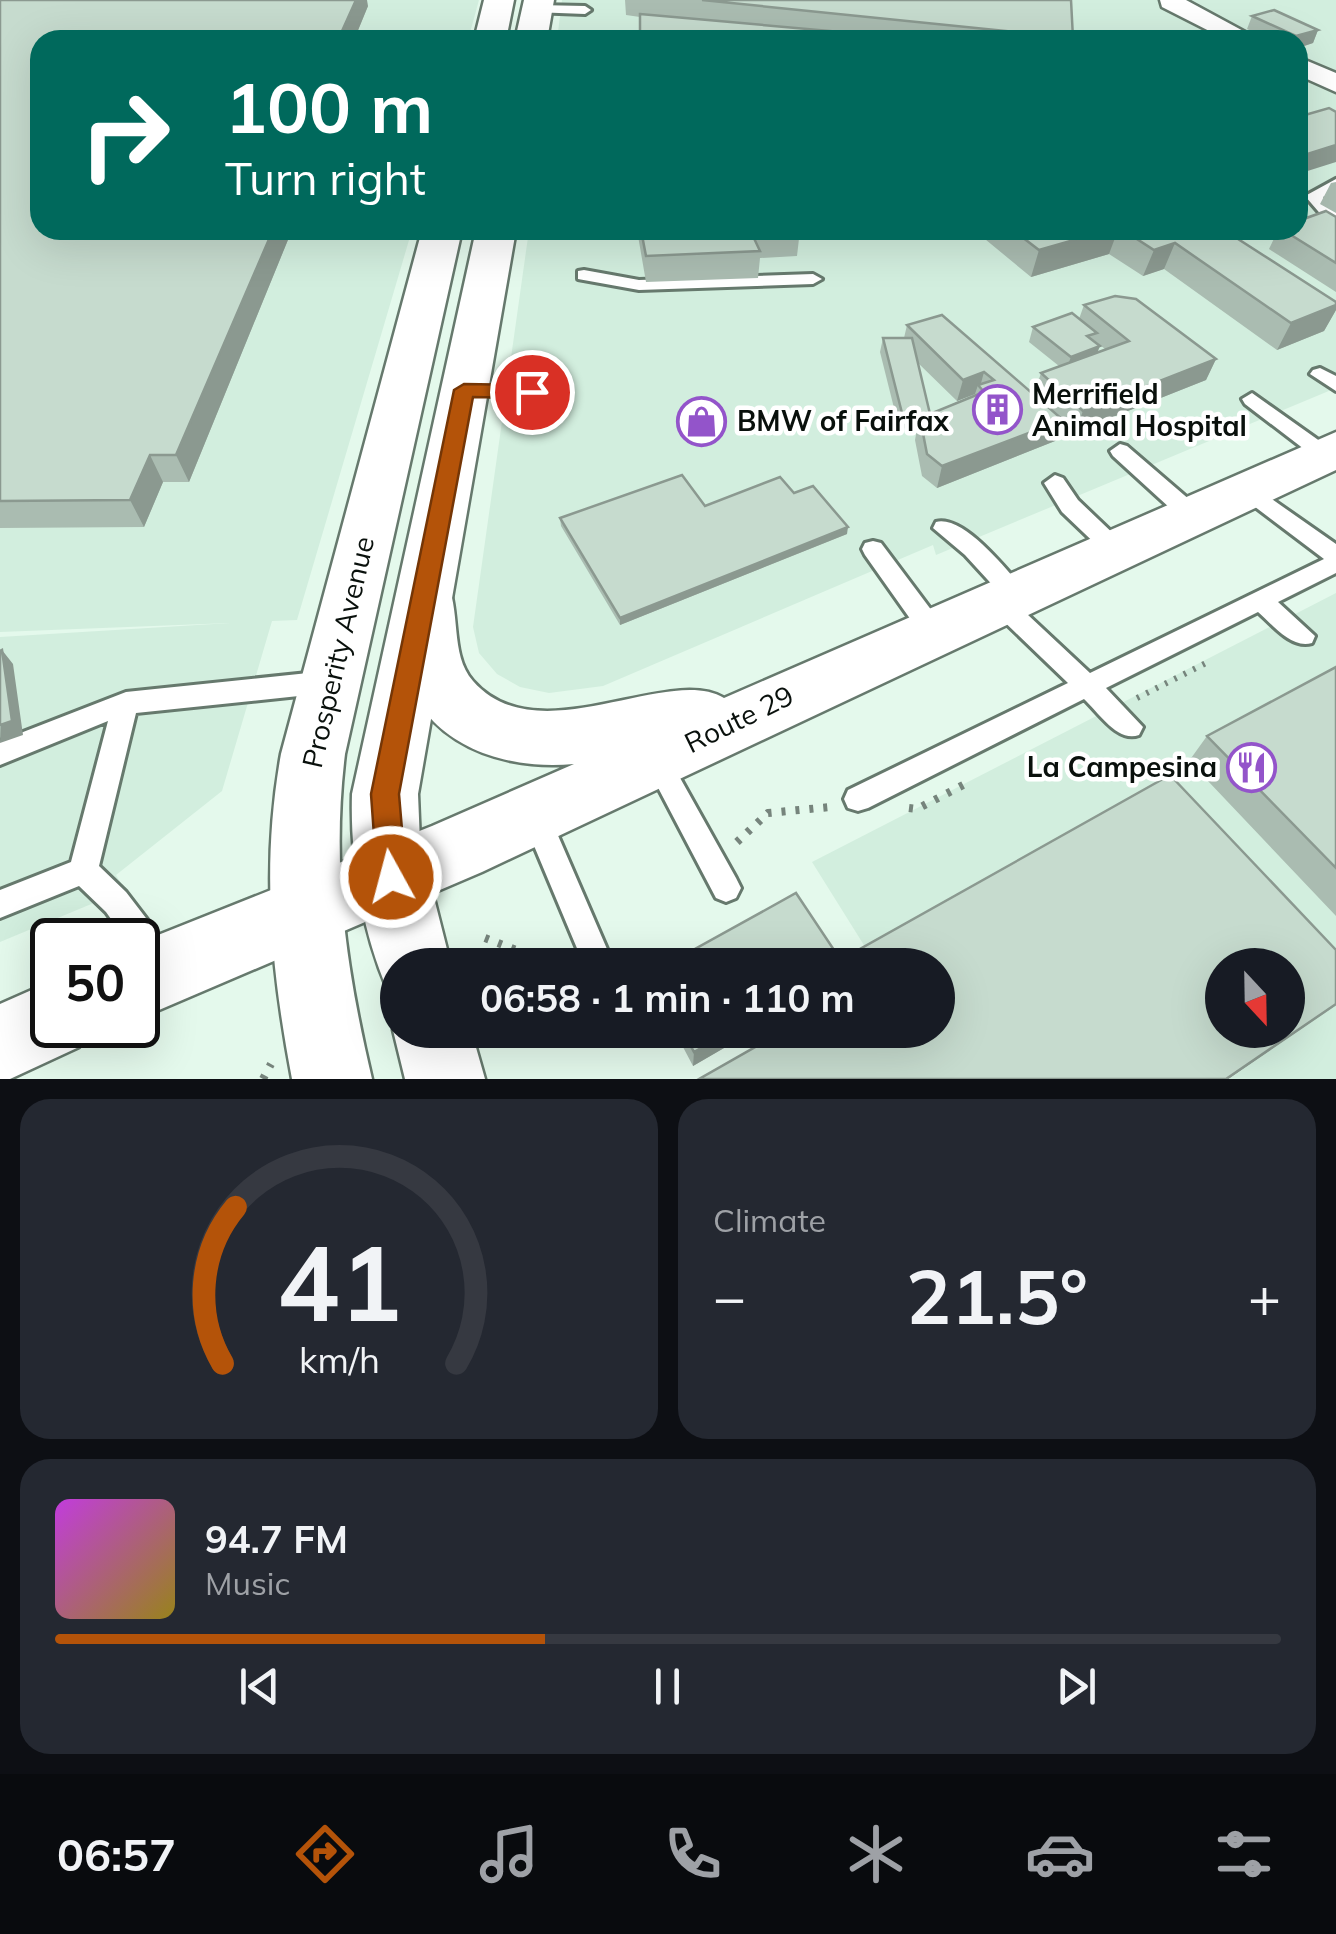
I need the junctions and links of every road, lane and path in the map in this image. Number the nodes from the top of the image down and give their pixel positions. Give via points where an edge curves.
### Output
1 (499, 0) edge
2 (1171, 2) edge
3 (585, 10) dead end
4 (536, 16) edge
5 (492, 30) edge
6 (1228, 30) edge
7 (1308, 71) edge
8 (1336, 84) edge
9 (1336, 184) edge
10 (1336, 222) edge
11 (440, 240) edge
12 (494, 240) edge
13 (584, 275) dead end
14 (813, 279) dead end
15 (464, 390) junction
16 (559, 391) dead end
17 (1252, 399) dead end
18 (1120, 451) dead end
19 (1330, 451) edge
20 (1056, 484) dead end
21 (1246, 488) junction
22 (1190, 513) junction
23 (944, 528) dead end
24 (1113, 547) junction
25 (874, 549) dead end
26 (1335, 564) edge
27 (424, 594) junction
28 (1005, 596) junction
29 (1262, 602) junction
30 (932, 630) junction
31 (1303, 636) dead end
32 (330, 682) junction
33 (1087, 684) junction
34 (777, 700) junction
35 (126, 703) junction
36 (1130, 726) dead end
37 (0, 753) edge
38 (656, 759) junction
39 (859, 798) joint
40 (534, 813) junction
41 (84, 871) junction
42 (719, 875) joint
43 (391, 877) junction
44 (0, 904) edge
45 (300, 914) junction
46 (124, 918) edge
47 (485, 938) dead end
48 (410, 948) edge
49 (511, 948) edge
50 (592, 948) edge
51 (160, 971) edge
52 (30, 1030) edge
53 (0, 1044) edge
54 (437, 1048) edge
55 (332, 1079) edge
56 (445, 1079) edge

1 - 5 main road
2 - 6 street
3 - 4 lane
7 - 8 street
9 - 10 lane via 1314,196
11 - 32 main road, Prosperity Avenue
12 - 15 main road
13 - 14 lane via 639,285
15 - 16 lane
15 - 27 main road
17 - 19 lane
18 - 22 lane
19 - 21 main road, Route 29
20 - 24 lane
21 - 22 main road, Route 29
21 - 26 lane
22 - 24 main road, Route 29
23 - 28 lane via 973,549
24 - 28 main road, Route 29
25 - 30 lane
26 - 29 lane
27 - 34 main road via 425,650 438,683 460,711 491,730 546,739 586,736
27 - 43 main road via 385,794
28 - 30 main road, Route 29
28 - 33 lane
29 - 31 lane
29 - 33 lane
30 - 34 main road, Route 29
32 - 35 lane
32 - 45 main road, Prosperity Avenue via 300,822
33 - 36 lane
33 - 39 lane
34 - 38 main road, Route 29
35 - 37 lane
35 - 41 lane
38 - 40 main road, Route 29
38 - 42 lane
39 - 42 path via 766,812 748,826
40 - 43 main road, Route 29
40 - 50 lane
41 - 44 lane
41 - 46 lane
43 - 45 main road, Route 29
43 - 48 main road
45 - 51 main road, Route 29
45 - 55 main road, Prosperity Avenue
47 - 49 path
52 - 53 main road
54 - 56 main road

